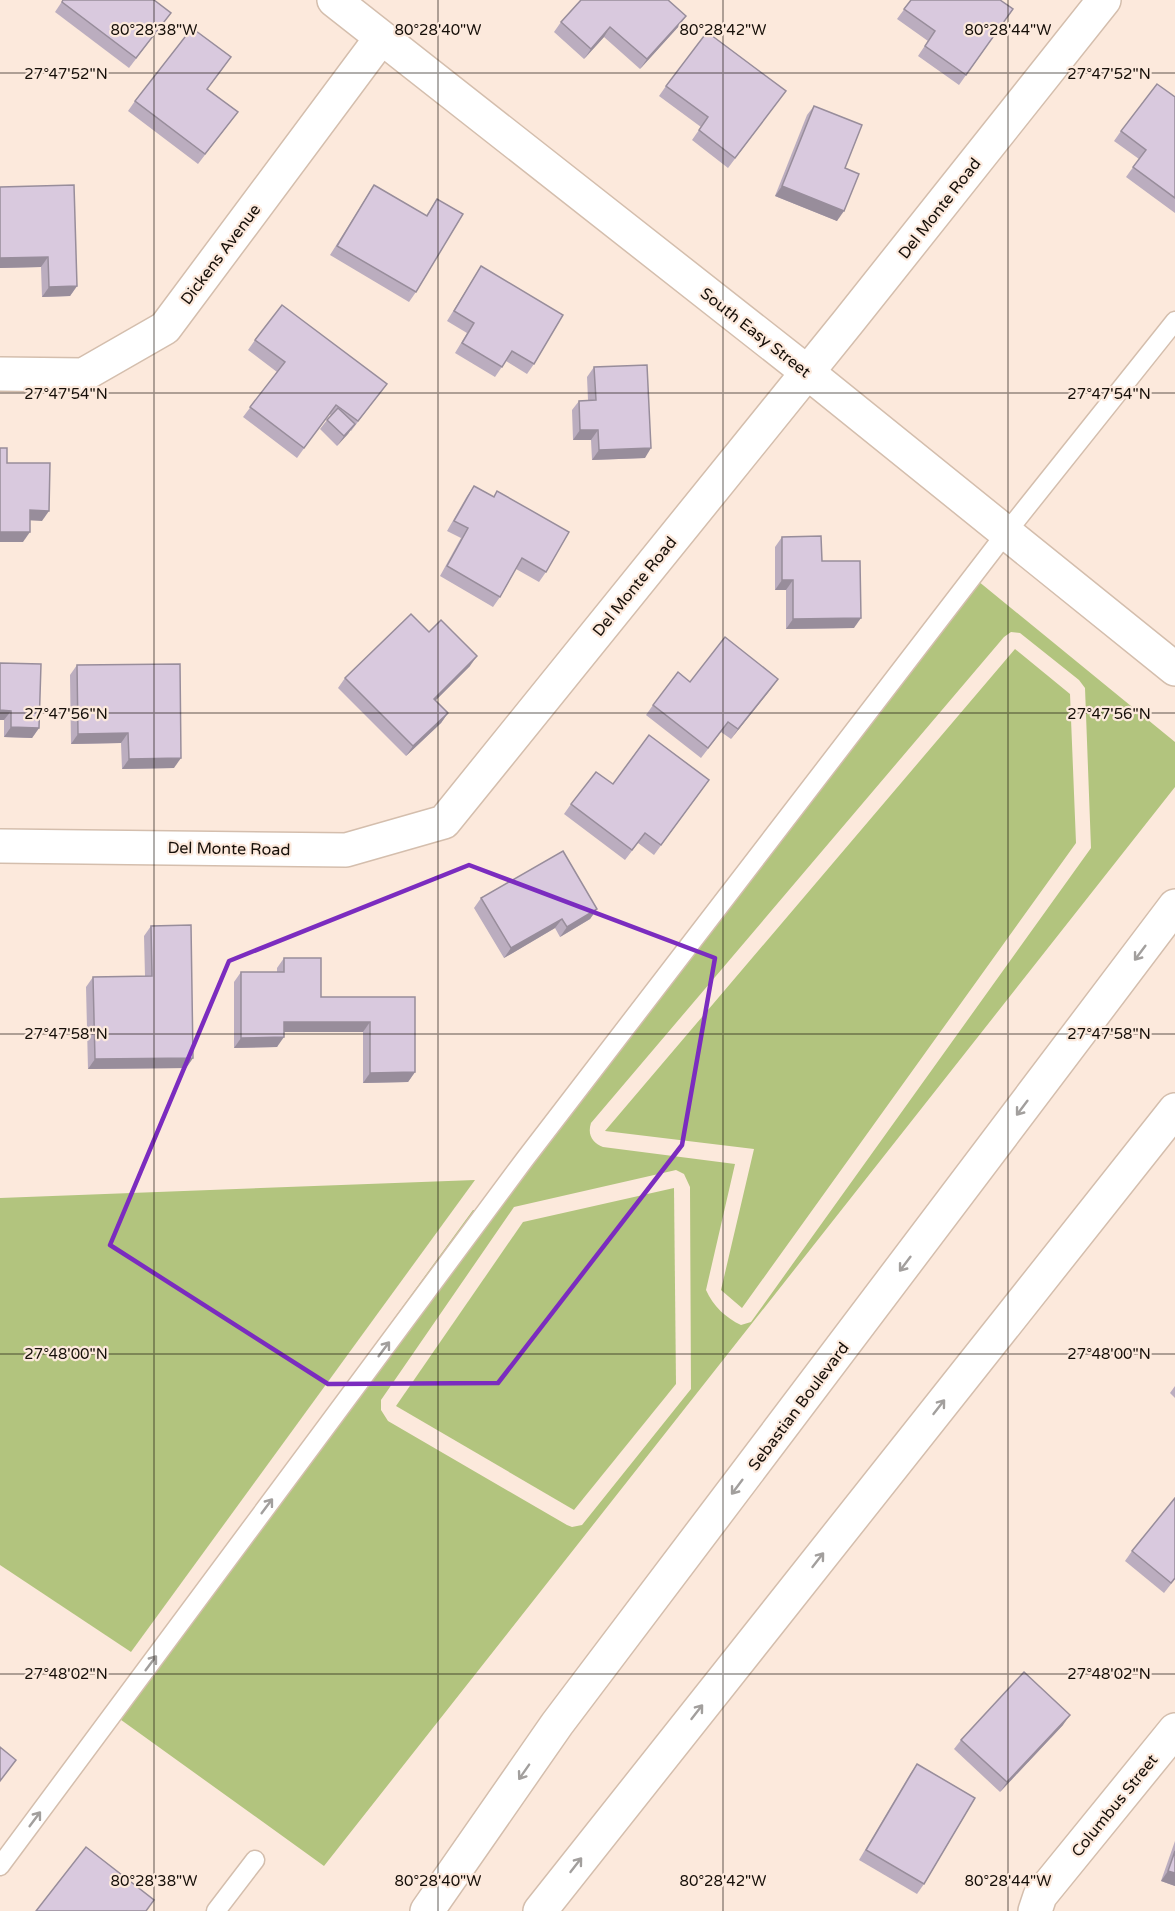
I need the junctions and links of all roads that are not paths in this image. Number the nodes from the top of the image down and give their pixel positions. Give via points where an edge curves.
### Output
1 (334, 0) edge
2 (1104, 0) edge
3 (381, 38) junction
4 (1175, 321) edge
5 (807, 372) junction
6 (0, 374) edge
7 (1006, 533) junction
8 (1175, 669) edge
9 (0, 846) edge
10 (1175, 906) edge
11 (1175, 1110) edge
12 (1175, 1730) edge
13 (255, 1860) dead end
14 (0, 1866) edge
15 (216, 1911) edge
16 (427, 1911) edge
17 (540, 1911) edge
18 (1035, 1911) edge

1 - 3 street, South Easy Street
2 - 5 street, Del Monte Road
3 - 5 street, South Easy Street
3 - 6 street, Dickens Avenue via 165,328 83,375
4 - 7 lane
5 - 7 street, South Easy Street
5 - 9 street, Del Monte Road via 444,822 346,849
7 - 8 street, South Easy Street
14 -> 7 lane via 525,1160
10 -> 16 street, Sebastian Boulevard via 557,1724
17 -> 11 street
12 - 18 street, Columbus Street via 1040,1896
13 - 15 lane

